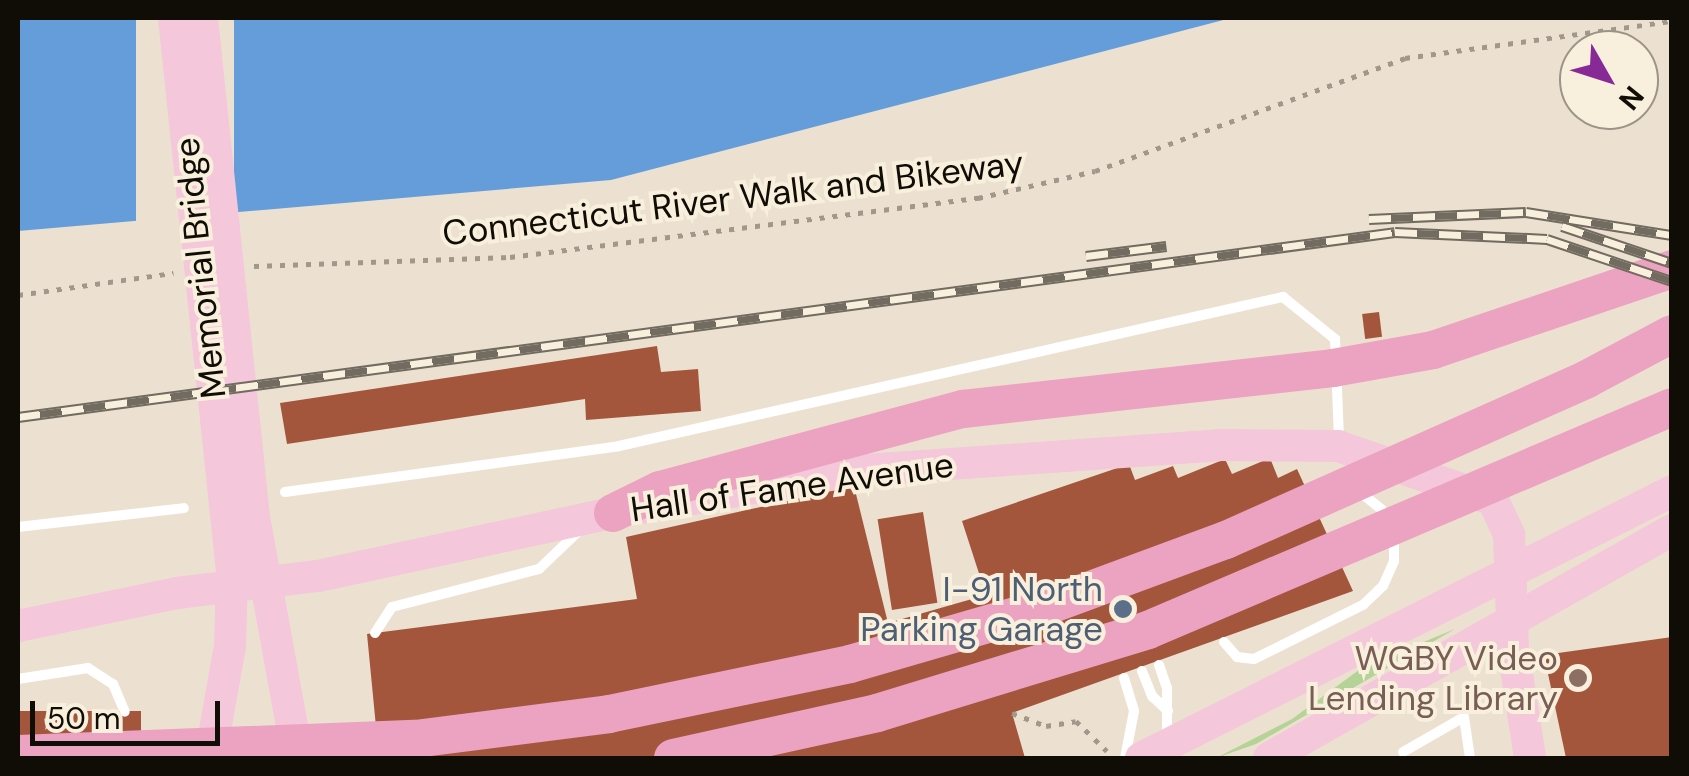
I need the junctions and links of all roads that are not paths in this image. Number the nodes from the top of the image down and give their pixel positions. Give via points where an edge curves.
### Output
1 (174, 18) edge
2 (202, 18) edge
3 (1672, 269) edge
4 (1672, 334) edge
5 (1672, 352) edge
6 (1587, 379) junction
7 (1672, 407) edge
8 (1376, 459) junction
9 (1672, 491) edge
10 (285, 492) dead end
11 (184, 508) dead end
12 (1317, 513) dead end
13 (601, 515) junction
14 (240, 518) junction
15 (18, 526) edge
16 (1672, 530) edge
17 (1511, 570) junction
18 (248, 584) junction
19 (1512, 618) junction
20 (18, 626) edge
21 (375, 633) dead end
22 (1224, 642) dead end
23 (1159, 665) dead end
24 (1142, 671) dead end
25 (1124, 678) dead end
26 (18, 679) edge
27 (1168, 710) junction
28 (125, 712) dead end
29 (788, 735) junction
30 (1154, 753) edge
31 (18, 754) edge
32 (1404, 755) edge
33 (210, 758) edge
34 (298, 758) edge
35 (673, 758) edge
36 (714, 758) edge
37 (1126, 758) edge
38 (1268, 758) edge
39 (1392, 758) edge
40 (1470, 758) edge
41 (1530, 758) edge

1 - 14 main road, Memorial Bridge
2 - 14 main road, Memorial Bridge
3 - 13 highway via 1433,350 940,414 660,490
4 - 6 highway
5 - 6 highway
6 - 31 highway via 1134,576 850,664 609,714 415,740
7 - 29 highway via 1148,630 972,687
8 - 10 lane via 1342,414 1335,339 1283,297 619,446
8 - 12 lane
8 - 13 main road, Hall of Fame Avenue via 1219,446 901,465
8 - 17 main road, Hall of Fame Avenue via 1493,500 1509,534
8 - 22 lane via 1309,495 1334,486 1372,499 1394,533 1390,574 1362,605 1254,659 1237,658
9 - 17 main road
11 - 15 lane
13 - 18 main road, Hall of Fame Avenue
13 - 21 lane via 539,570 392,607
14 - 18 main road
16 - 19 main road
17 - 19 main road
17 - 30 main road
18 - 20 main road, Hall of Fame Avenue
18 - 33 main road
18 - 34 main road
19 - 38 main road
19 - 41 main road
23 - 27 lane
24 - 27 lane via 1152,696
25 - 37 lane via 1134,711
26 - 28 lane via 88,668 113,684
27 - 30 lane
29 - 35 highway
29 - 36 highway
32 - 39 lane
32 - 40 lane via 1464,717

